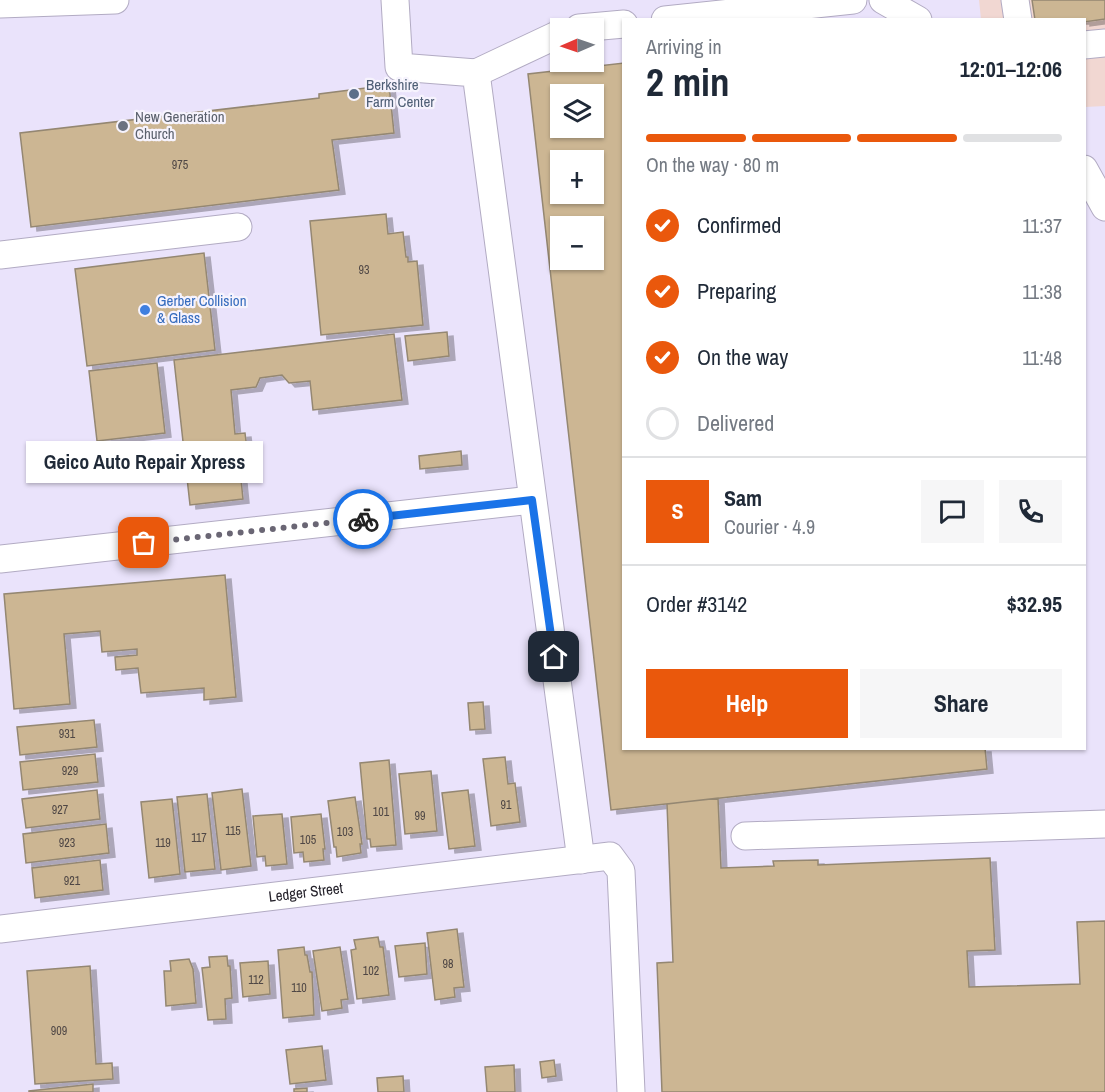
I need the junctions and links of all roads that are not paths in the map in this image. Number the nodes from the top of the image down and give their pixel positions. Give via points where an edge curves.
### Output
1 (115, 0) edge
2 (395, 0) edge
3 (853, 0) edge
4 (884, 0) edge
5 (1015, 0) edge
6 (33, 2) edge
7 (0, 4) edge
8 (684, 18) edge
9 (915, 18) edge
10 (1017, 18) edge
11 (622, 24) edge
12 (604, 26) edge
13 (550, 38) edge
14 (1105, 43) edge
15 (1086, 45) edge
16 (476, 74) junction
17 (1086, 173) edge
18 (1105, 207) edge
19 (238, 227) dead end
20 (0, 255) edge
21 (532, 500) junction
22 (0, 559) edge
23 (1105, 824) edge
24 (745, 836) dead end
25 (581, 860) junction
26 (0, 929) edge
27 (631, 1092) edge

1 - 6 street
2 - 16 street via 399,67
3 - 8 street
4 - 9 street
5 - 10 street
6 - 7 street
11 - 12 street
13 - 16 street
14 - 15 street
16 - 21 street
17 - 18 street
19 - 20 street
21 - 22 street
21 - 25 street
23 - 24 street
25 - 26 street, Ledger Street
25 - 27 street, Ledger Street via 610,856 621,871

